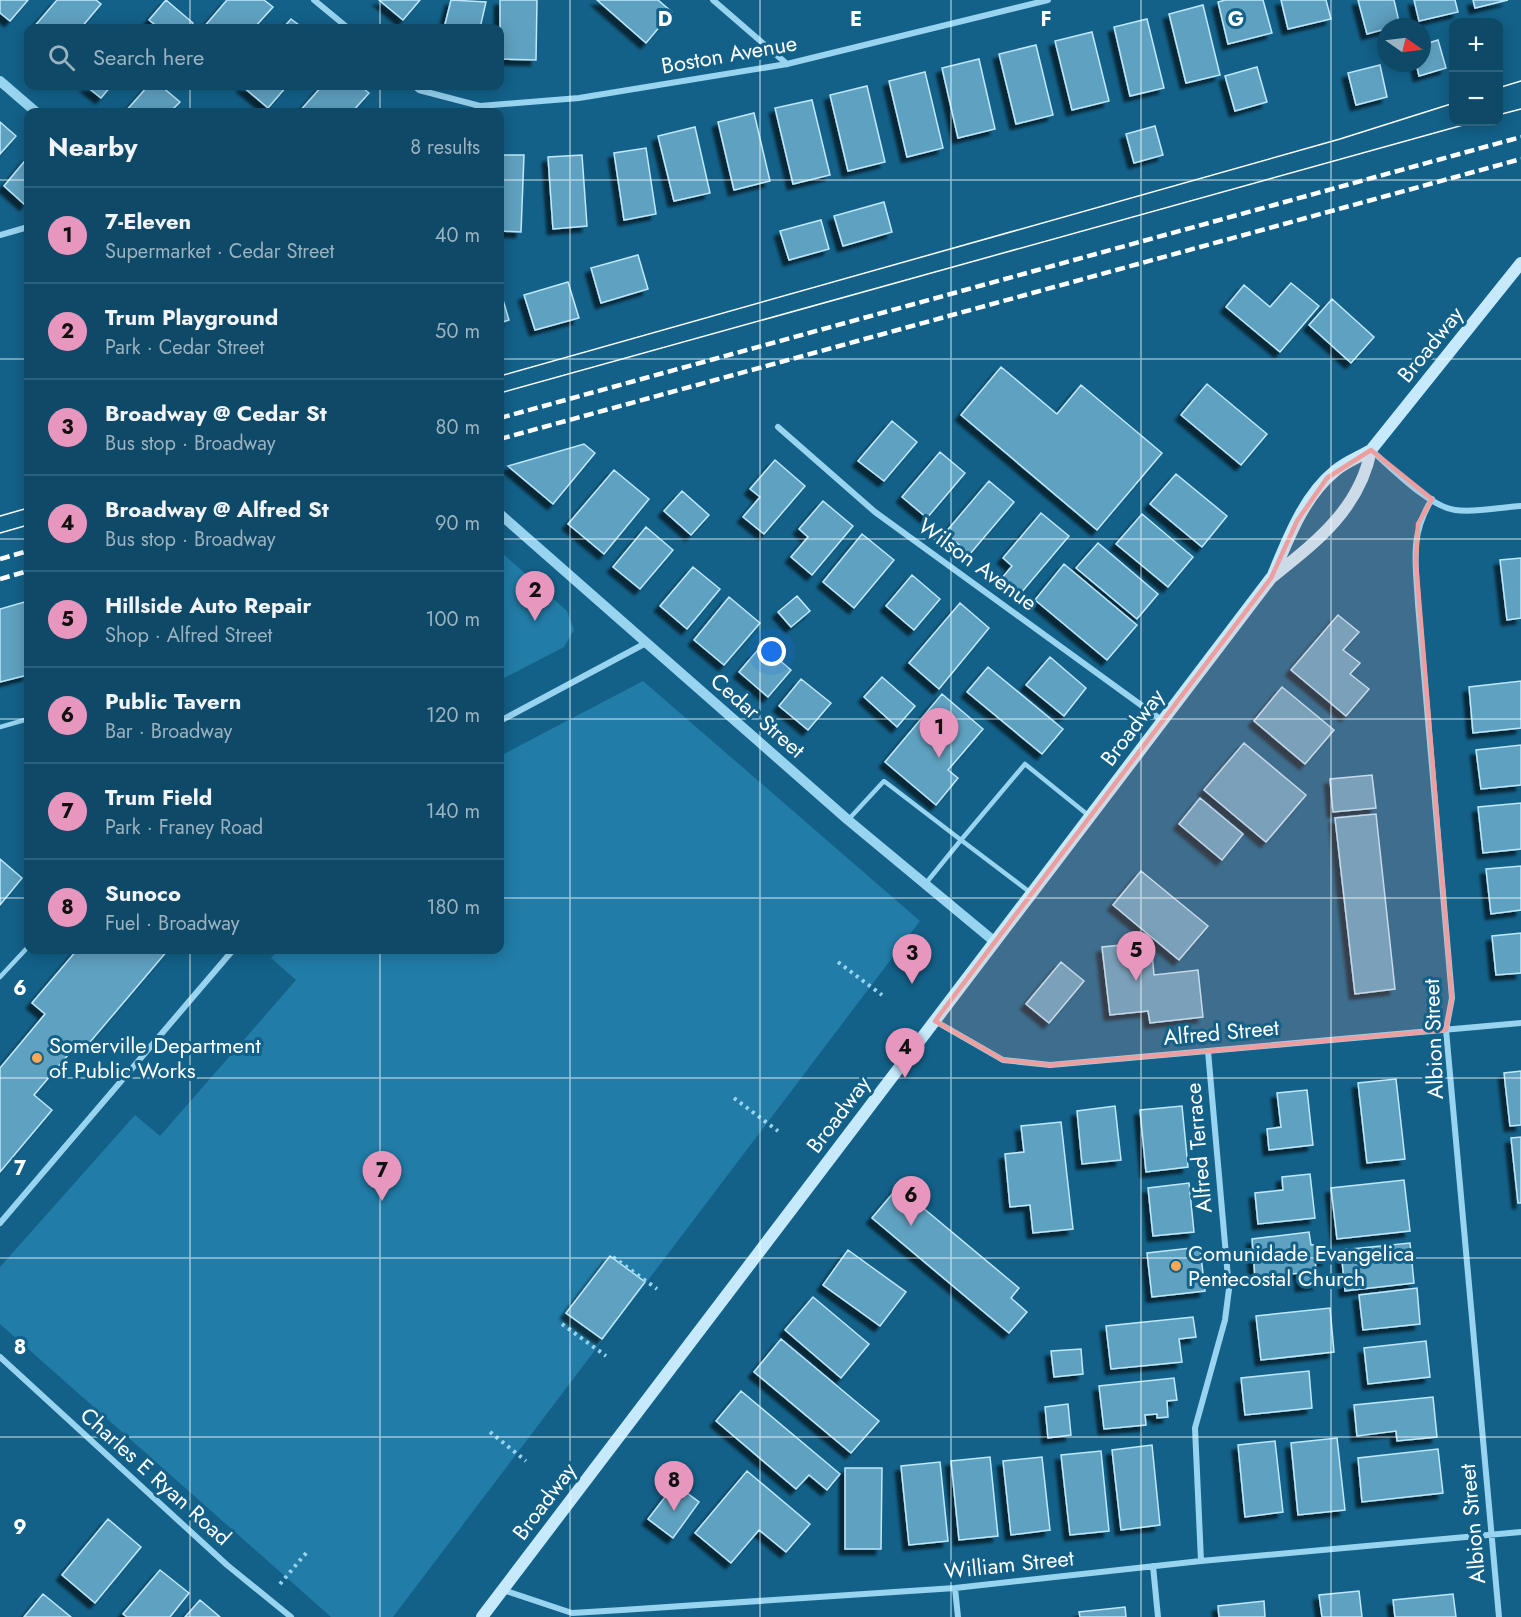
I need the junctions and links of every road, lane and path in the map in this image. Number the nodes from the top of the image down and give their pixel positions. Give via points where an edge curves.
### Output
1 (314, 0) edge
2 (712, 0) edge
3 (1048, 0) edge
4 (343, 24) edge
5 (787, 64) junction
6 (0, 81) edge
7 (419, 90) edge
8 (31, 108) edge
9 (24, 228) edge
10 (0, 235) edge
11 (1521, 263) edge
12 (778, 427) dead end
13 (1371, 450) junction
14 (1432, 500) junction
15 (1521, 506) edge
16 (504, 518) edge
17 (1271, 578) junction
18 (646, 643) junction
19 (504, 719) edge
20 (24, 720) edge
21 (1163, 721) junction
22 (0, 727) edge
23 (1090, 817) junction
24 (848, 820) junction
25 (961, 840) junction
26 (926, 883) junction
27 (1032, 893) junction
28 (995, 942) junction
29 (24, 950) edge
30 (230, 954) edge
31 (838, 962) dead end
32 (0, 977) edge
33 (882, 995) dead end
34 (935, 1021) junction
35 (1521, 1023) edge
36 (1446, 1030) junction
37 (1208, 1051) junction
38 (734, 1098) dead end
39 (778, 1131) dead end
40 (0, 1222) edge
41 (613, 1257) dead end
42 (657, 1289) dead end
43 (562, 1324) dead end
44 (606, 1356) dead end
45 (0, 1358) edge
46 (490, 1432) dead end
47 (526, 1461) dead end
48 (1521, 1532) edge
49 (1490, 1535) junction
50 (307, 1552) dead end
51 (1200, 1561) junction
52 (1153, 1566) junction
53 (955, 1588) junction
54 (502, 1590) junction
55 (268, 1599) junction
56 (291, 1617) edge
57 (482, 1617) edge
58 (958, 1617) edge
59 (1158, 1617) edge
60 (1499, 1617) edge

1 - 4 street
2 - 5 street
3 - 5 street, Boston Avenue
5 - 7 street, Boston Avenue via 579,98 480,106
6 - 8 street
9 - 10 street
11 - 13 main road, Broadway
12 - 21 street, Wilson Avenue via 875,512
13 - 14 street
13 - 17 main road, Broadway via 1365,479 1355,498 1315,543
13 - 17 main road, Broadway via 1327,478 1297,521
14 - 15 street via 1447,508 1463,510
14 - 36 street, Albion Street via 1418,524 1416,563 1452,998
16 - 18 street, Cedar Street
17 - 21 main road, Broadway
18 - 19 street
18 - 24 street, Cedar Street
20 - 22 lane
21 - 23 main road, Broadway
23 - 25 lane via 1024,764
23 - 27 main road, Broadway
24 - 25 lane via 884,781
24 - 26 street, Cedar Street
25 - 26 lane
25 - 27 lane
26 - 28 street, Cedar Street
27 - 28 main road, Broadway
28 - 34 main road, Broadway
29 - 32 lane
30 - 40 street
31 - 33 path
34 - 37 street, Alfred Street via 1003,1060 1050,1065
34 - 54 main road, Broadway
35 - 36 street, Alfred Street
36 - 37 street, Alfred Street
36 - 49 street, Albion Street
37 - 51 street, Alfred Terrace via 1228,1289 1225,1320 1195,1428
38 - 39 path
41 - 42 path
43 - 44 path
45 - 55 street, Charles E Ryan Road
46 - 47 path
48 - 49 street, William Street
49 - 51 street, William Street
49 - 60 street, Albion Street
50 - 55 path
51 - 52 street, William Street
52 - 53 street, William Street
52 - 59 street
53 - 54 street, William Street via 572,1613
53 - 58 street
54 - 57 main road, Broadway
55 - 56 street, Charles E Ryan Road

